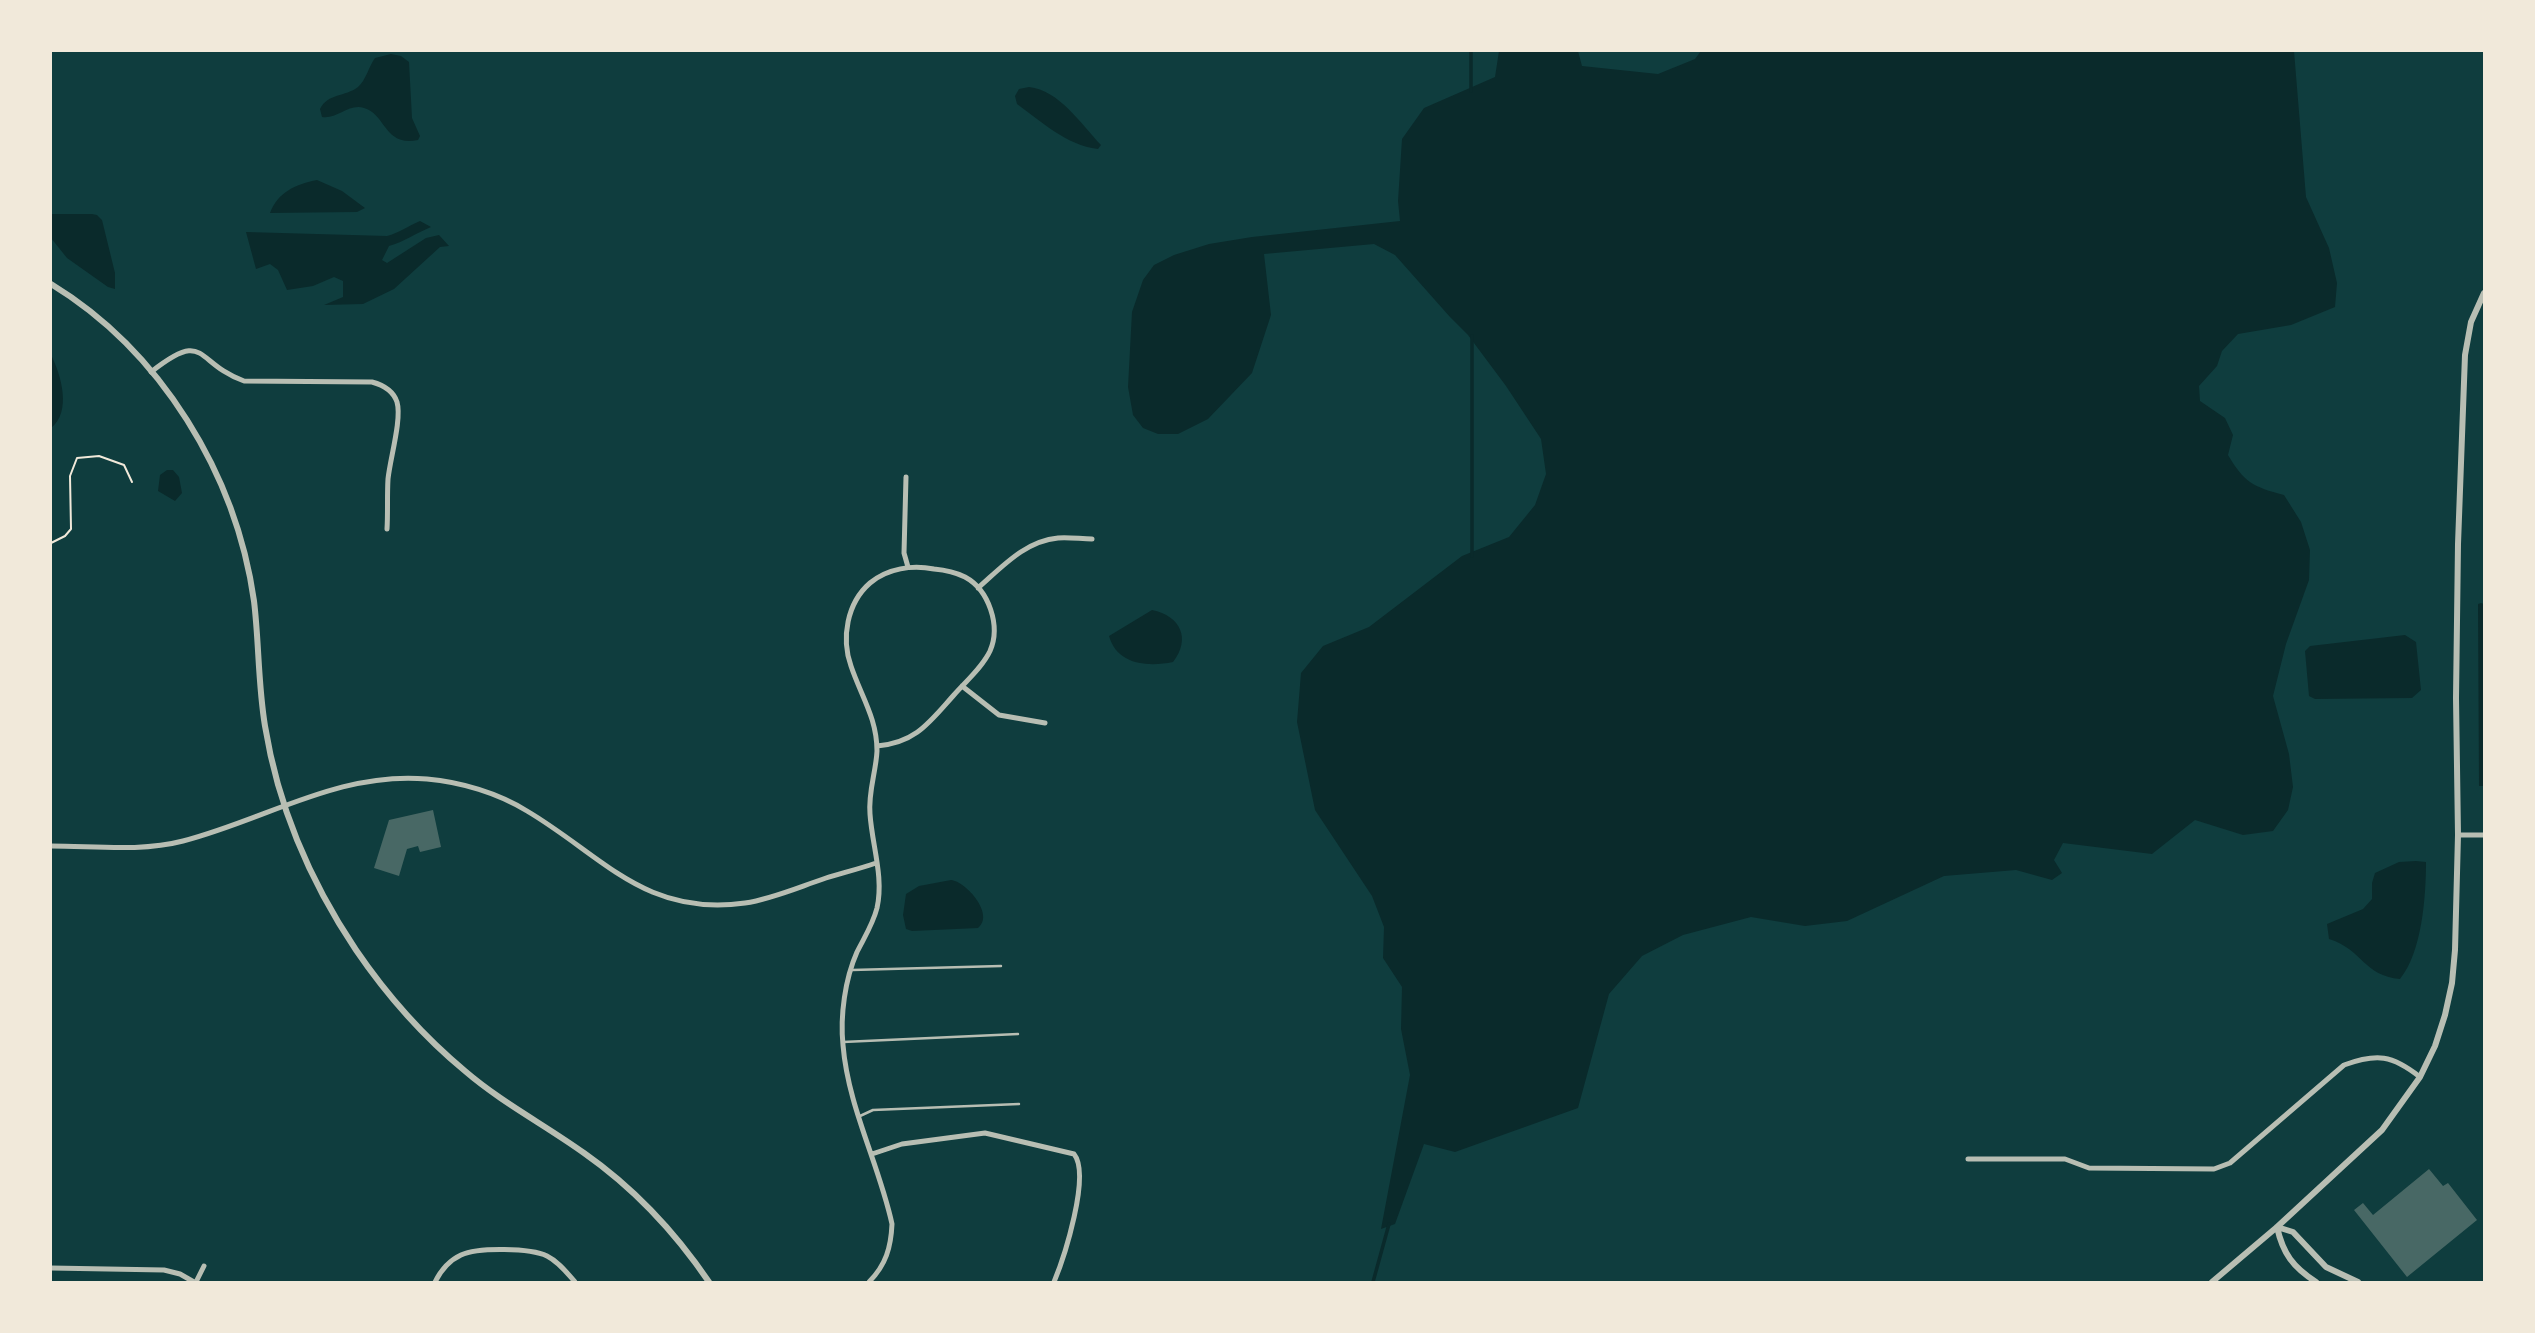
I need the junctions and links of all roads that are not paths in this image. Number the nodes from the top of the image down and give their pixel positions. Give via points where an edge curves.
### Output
1 (51, 284) edge
2 (2484, 293) edge
3 (150, 372) junction
4 (906, 477) dead end
5 (387, 529) dead end
6 (1092, 539) dead end
7 (908, 568) junction
8 (978, 588) junction
9 (962, 686) junction
10 (1045, 723) dead end
11 (877, 746) junction
12 (284, 806) junction
13 (2458, 835) junction
14 (2484, 835) edge
15 (51, 846) edge
16 (876, 863) junction
17 (1001, 966) dead end
18 (852, 970) junction
19 (1018, 1034) dead end
20 (843, 1042) junction
21 (2420, 1077) junction
22 (1018, 1104) dead end
23 (860, 1116) junction
24 (872, 1154) junction
25 (1968, 1159) dead end
26 (2277, 1227) junction
27 (204, 1266) dead end
28 (51, 1268) edge
29 (195, 1282) edge
30 (435, 1282) edge
31 (575, 1282) edge
32 (709, 1282) edge
33 (870, 1282) edge
34 (1054, 1282) edge
35 (2212, 1282) edge
36 (2316, 1282) edge
37 (2358, 1282) edge

1 - 3 street via 111,331
2 - 13 street via 2471,322 2465,355 2458,544
3 - 5 street via 170,356 187,350 204,355 244,381 383,385 397,402 398,413 388,477
3 - 12 street via 203,446 240,533 253,599 265,726
4 - 7 street via 904,553
6 - 8 street via 1057,538 1038,544 1012,558
7 - 8 street via 951,572
7 - 11 street via 888,572 863,589 854,601 848,624 850,665 874,719
8 - 9 street via 988,602 994,634 990,650
9 - 10 street via 999,715
9 - 11 street via 916,734
11 - 16 street via 870,793
12 - 15 street via 164,845
12 - 16 street via 361,782 395,778 461,785 524,809 627,881 684,902 744,903
12 - 32 street via 304,857 357,951 426,1035 466,1072 624,1184 674,1235
13 - 14 street
13 - 21 street via 2452,983 2442,1026
16 - 18 street via 877,911
17 - 18 lane
18 - 20 street
19 - 20 lane
20 - 23 street
21 - 25 street via 2393,1059 2362,1058 2343,1065 2230,1163 2214,1169 2088,1168 2065,1159
21 - 26 street via 2382,1130
22 - 23 lane via 873,1110
23 - 24 street
24 - 33 street via 892,1224 886,1258
24 - 34 street via 902,1144 985,1133 1074,1154 1079,1165 1075,1212 1070,1241
26 - 35 street
26 - 36 street via 2282,1249
26 - 37 street via 2293,1232 2326,1267
27 - 29 street
28 - 29 street via 154,1269
30 - 31 street via 449,1262 467,1253 525,1251 547,1256

